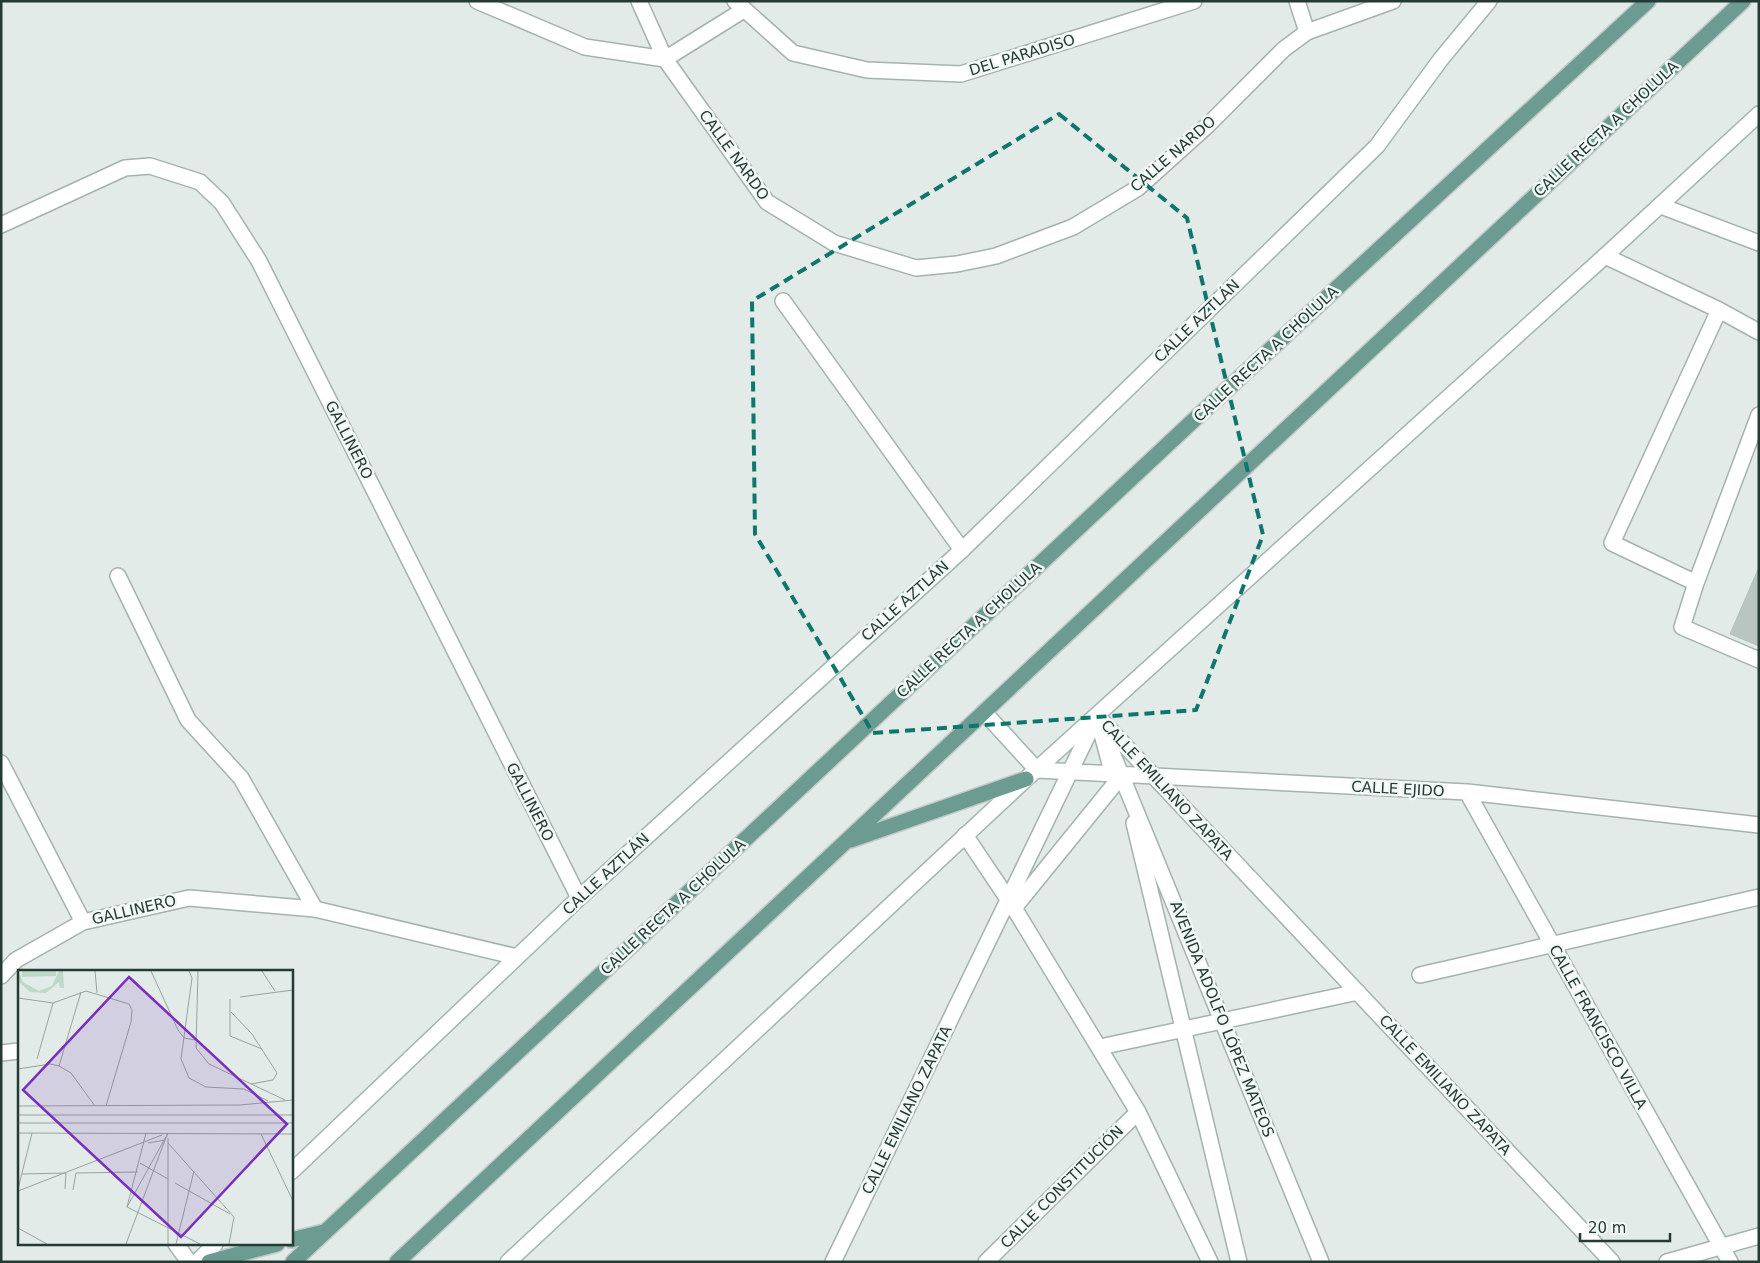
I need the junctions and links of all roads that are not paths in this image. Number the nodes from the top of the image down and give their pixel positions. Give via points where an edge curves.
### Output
1 (478, 1) edge
2 (640, 1) edge
3 (1194, 1) edge
4 (1297, 1) edge
5 (1393, 1) edge
6 (1489, 1) edge
7 (1648, 1) edge
8 (1743, 1) edge
9 (739, 6) edge
10 (1307, 32) junction
11 (665, 59) junction
12 (1759, 114) edge
13 (1661, 206) junction
14 (1, 225) edge
15 (1759, 243) edge
16 (1605, 256) junction
17 (783, 301) dead end
18 (1720, 310) junction
19 (1759, 332) edge
20 (1759, 415) edge
21 (962, 550) junction
22 (118, 576) dead end
23 (1696, 583) junction
24 (1759, 660) edge
25 (984, 712) junction
26 (1097, 716) junction
27 (1, 763) edge
28 (1070, 772) junction
29 (1031, 775) junction
30 (1117, 775) junction
31 (1156, 777) junction
32 (1467, 792) junction
33 (1759, 825) edge
34 (965, 835) junction
35 (845, 842) junction
36 (1759, 897) edge
37 (579, 898) junction
38 (1011, 904) junction
39 (315, 909) junction
40 (83, 922) junction
41 (1552, 946) junction
42 (517, 957) junction
43 (1420, 975) dead end
44 (1, 976) edge
45 (1358, 992) junction
46 (1223, 1021) junction
47 (1183, 1030) junction
48 (1100, 1047) junction
49 (18, 1051) edge
50 (1, 1053) edge
51 (1138, 1112) junction
52 (292, 1171) edge
53 (326, 1232) junction
54 (1759, 1236) edge
55 (292, 1240) edge
56 (177, 1246) edge
57 (213, 1246) edge
58 (269, 1246) edge
59 (1721, 1246) junction
60 (188, 1262) edge
61 (196, 1262) edge
62 (209, 1262) edge
63 (293, 1262) edge
64 (397, 1262) edge
65 (508, 1262) edge
66 (834, 1262) edge
67 (986, 1262) edge
68 (1210, 1262) edge
69 (1239, 1262) edge
70 (1321, 1262) edge
71 (1612, 1262) edge
72 (1667, 1262) edge
73 (1730, 1262) edge

1 - 11 street via 585,47
2 - 11 street, CALLE NARDO
3 - 9 street, DEL PARADISO via 961,74 867,70 793,53
4 - 10 street
5 - 10 street, CALLE NARDO
6 - 21 street, CALLE AZTLÁN via 1441,59 1377,146
7 - 53 main road, CALLE RECTA A CHOLULA
8 - 25 main road, CALLE RECTA A CHOLULA
9 - 11 street
10 - 11 street, CALLE NARDO via 1284,49 1208,125 1138,188 1081,222 996,256 916,268 834,243 767,202
12 - 13 street
13 - 15 street
13 - 16 street
14 - 37 street, GALLINERO via 124,168 150,166 186,177 200,182 222,203 259,261
16 - 18 street
16 - 26 street
17 - 21 street
18 - 19 street
18 - 23 street via 1612,543
20 - 23 street
21 - 37 street, CALLE AZTLÁN
22 - 39 street via 188,720 241,778
23 - 24 street via 1682,627
25 - 29 street
25 - 35 main road, CALLE RECTA A CHOLULA
26 - 28 street, CALLE EMILIANO ZAPATA
26 - 29 street
26 - 30 street, AVENIDA ADOLFO LÓPEZ MATEOS
26 - 31 street, CALLE EMILIANO ZAPATA
27 - 40 street
28 - 29 street, CALLE EJIDO
28 - 30 street, CALLE EJIDO
28 - 38 street, CALLE EMILIANO ZAPATA
29 - 34 street
29 - 35 main road
30 - 31 street, CALLE EJIDO
30 - 38 street
30 - 46 street, AVENIDA ADOLFO LÓPEZ MATEOS
30 - 47 street, AVENIDA ADOLFO LÓPEZ MATEOS
31 - 32 street, CALLE EJIDO
31 - 45 street, CALLE EMILIANO ZAPATA
32 - 33 street, CALLE EJIDO
32 - 41 street, CALLE FRANCISCO VILLA
34 - 38 street
34 - 65 street
35 - 64 main road, CALLE RECTA A CHOLULA
36 - 41 street
37 - 42 street, CALLE AZTLÁN
38 - 48 street
38 - 66 street, CALLE EMILIANO ZAPATA
39 - 40 street, GALLINERO via 189,898
39 - 42 street, GALLINERO
40 - 44 street, GALLINERO via 16,960
41 - 43 street
41 - 59 street, CALLE FRANCISCO VILLA
42 - 52 street, CALLE AZTLÁN
45 - 46 street
45 - 71 street, CALLE EMILIANO ZAPATA
46 - 47 street
46 - 70 street, AVENIDA ADOLFO LÓPEZ MATEOS
47 - 48 street
47 - 69 street, AVENIDA ADOLFO LÓPEZ MATEOS
48 - 51 street
49 - 50 street
51 - 67 street, CALLE CONSTITUCIÓN
51 - 68 street
53 - 55 main road
53 - 63 main road, CALLE RECTA A CHOLULA
54 - 59 street
56 - 60 street
57 - 61 street
58 - 62 main road
59 - 72 street
59 - 73 street, CALLE FRANCISCO VILLA

